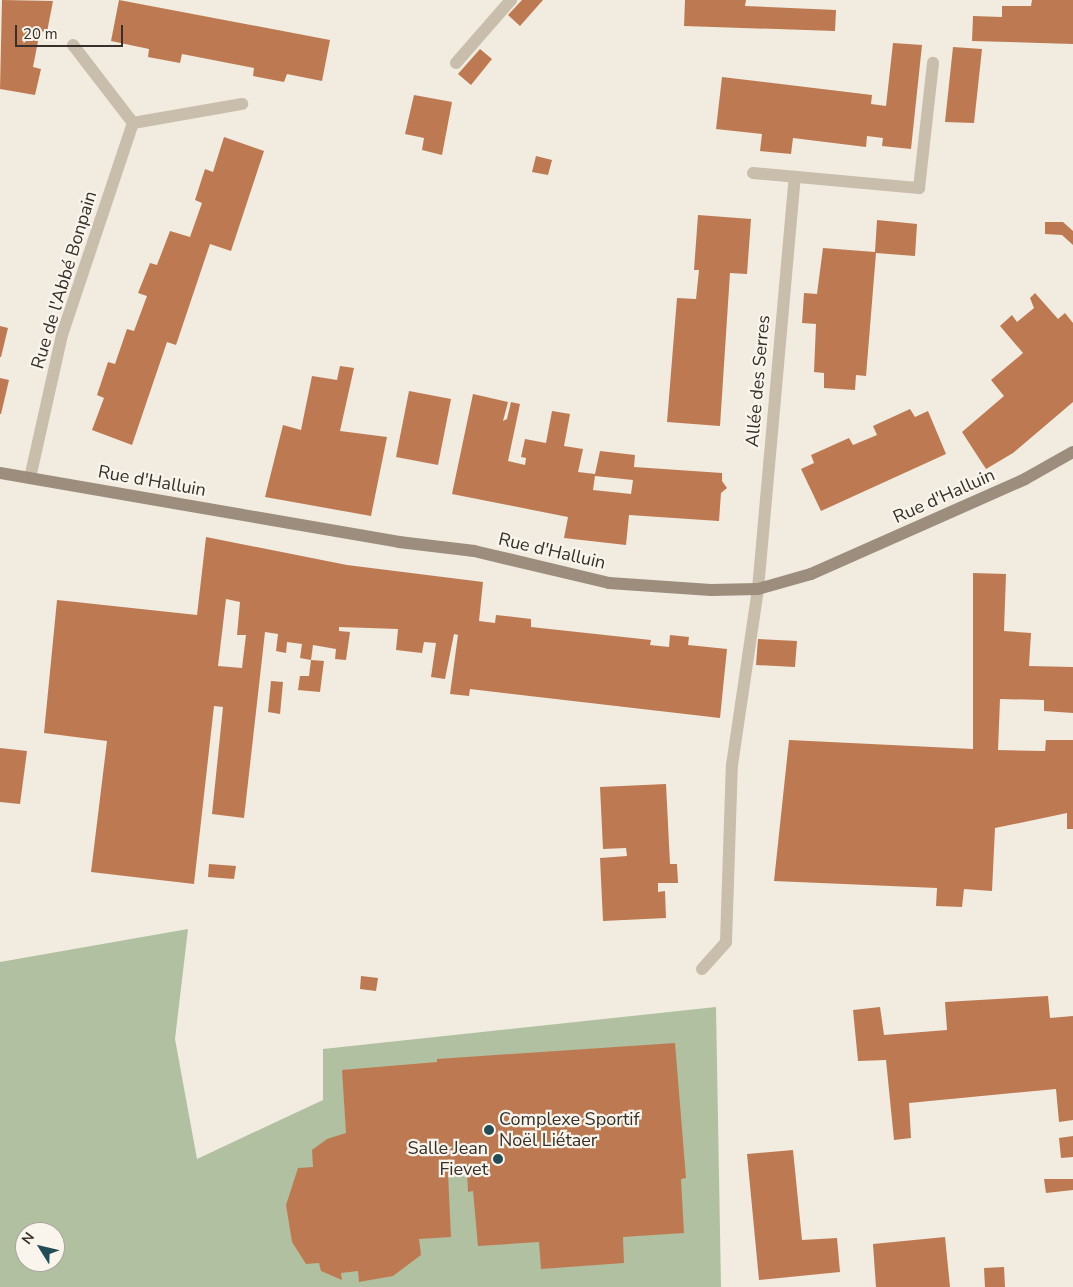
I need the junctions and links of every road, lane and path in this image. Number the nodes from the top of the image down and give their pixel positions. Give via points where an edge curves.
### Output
1 (511, 0) edge
2 (73, 45) dead end
3 (456, 63) dead end
4 (934, 63) dead end
5 (242, 104) dead end
6 (132, 123) junction
7 (754, 173) dead end
8 (795, 177) junction
9 (1073, 452) edge
10 (0, 473) edge
11 (30, 478) junction
12 (758, 589) junction
13 (702, 969) dead end

1 - 3 street
2 - 6 street
4 - 8 street via 919,188
5 - 6 street
6 - 11 street, Rue de l'Abbé Bonpain via 62,335
7 - 8 street
8 - 12 street, Allée des Serres
9 - 12 main road, Rue d'Halluin via 1025,479 811,574
10 - 11 main road, Rue d'Halluin
11 - 12 main road, Rue d'Halluin via 399,542 474,551 609,583 711,590
12 - 13 street, Allée des Serres via 732,765 726,942

